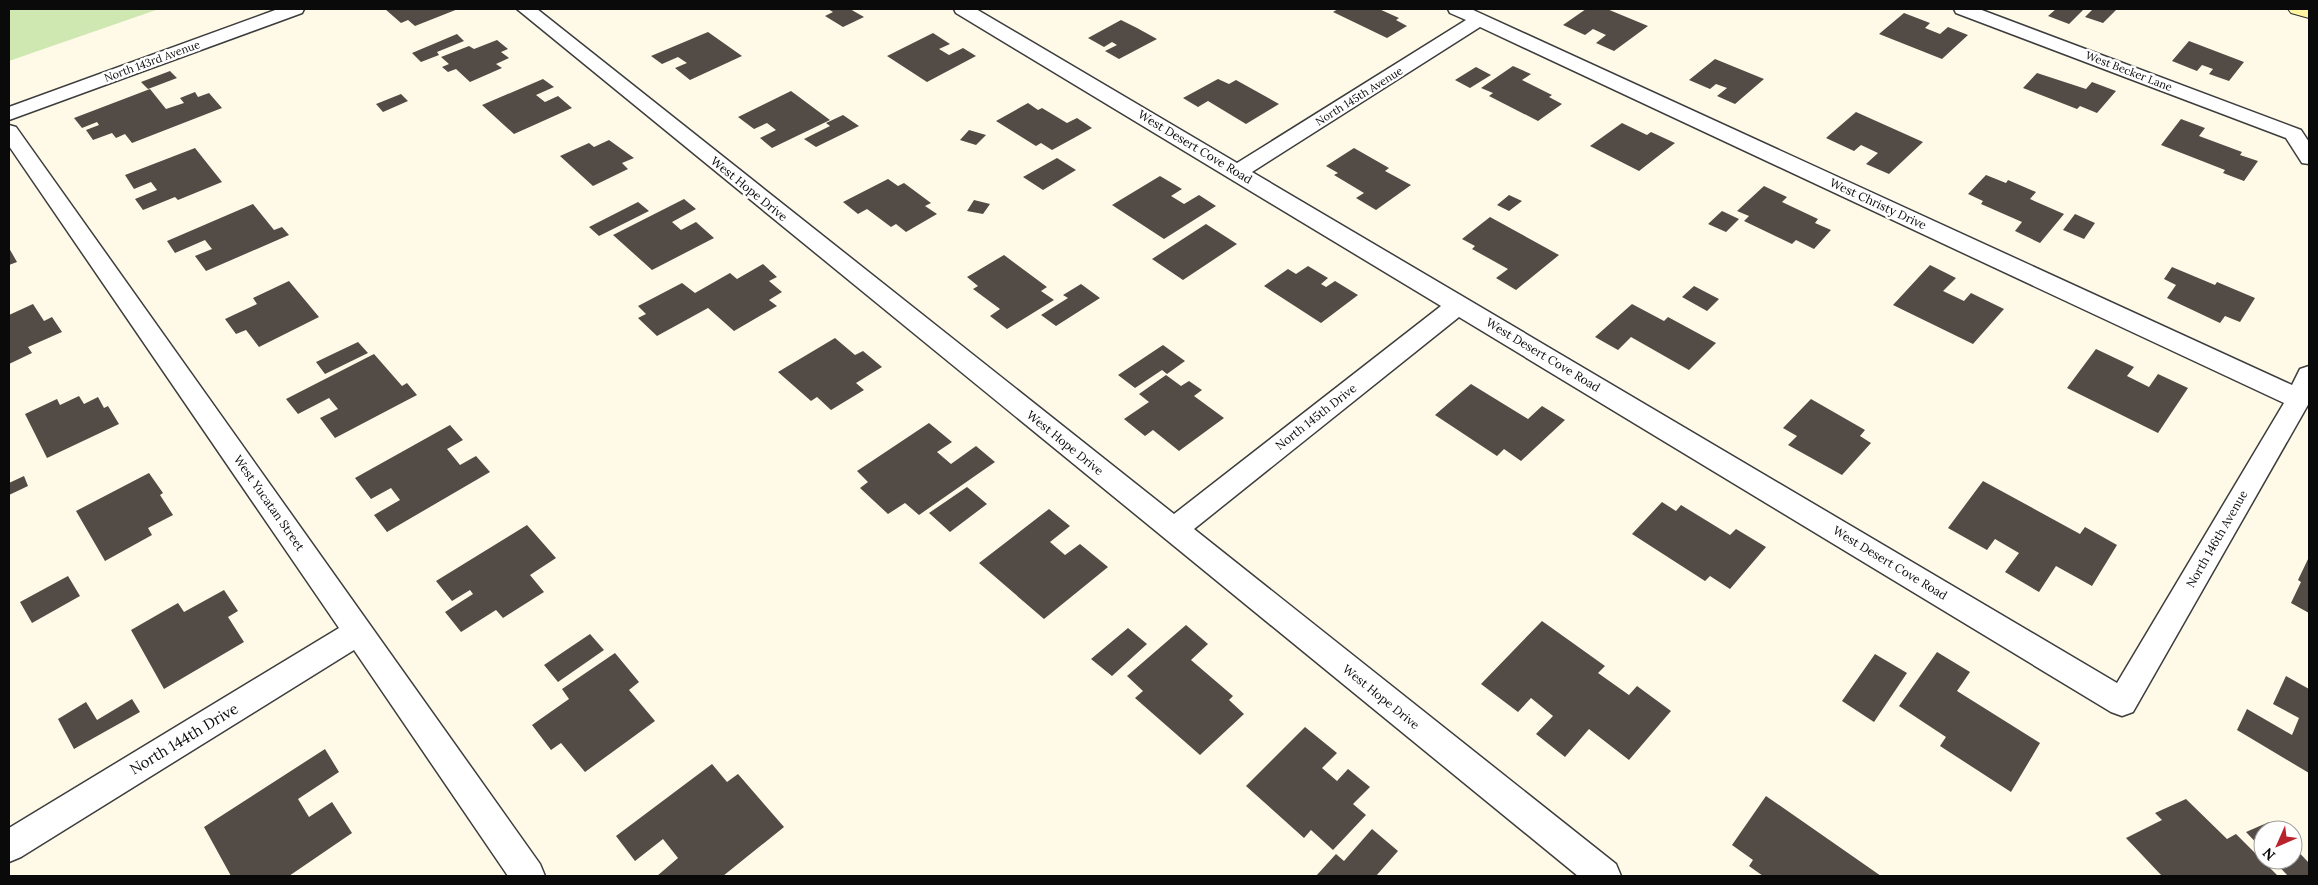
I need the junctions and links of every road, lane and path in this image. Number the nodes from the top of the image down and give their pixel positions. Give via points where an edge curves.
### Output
1 (295, 9) edge
2 (526, 9) edge
3 (963, 9) edge
4 (1458, 9) edge
5 (1963, 9) edge
6 (2298, 9) edge
7 (2309, 12) edge
8 (1480, 19) junction
9 (9, 114) edge
10 (9, 131) edge
11 (2309, 158) edge
12 (1237, 172) junction
13 (1458, 304) junction
14 (2304, 387) edge
15 (1173, 530) junction
16 (358, 632) junction
17 (2122, 702) joint
18 (9, 846) edge
19 (528, 876) edge
20 (1604, 876) edge

1 - 9 street, North 143rd Avenue
2 - 15 street, West Hope Drive
3 - 12 street, West Desert Cove Road
4 - 8 street, West Christy Drive
5 - 11 street, West Becker Lane via 2294,134
6 - 7 main road
8 - 12 street, North 145th Avenue
8 - 14 street, West Christy Drive
10 - 16 street, West Yucatan Street
12 - 13 street, West Desert Cove Road
13 - 15 street, North 145th Drive
13 - 17 street, West Desert Cove Road
14 - 17 street, North 146th Avenue
15 - 20 street, West Hope Drive
16 - 18 street, North 144th Drive
16 - 19 street, West Yucatan Street

